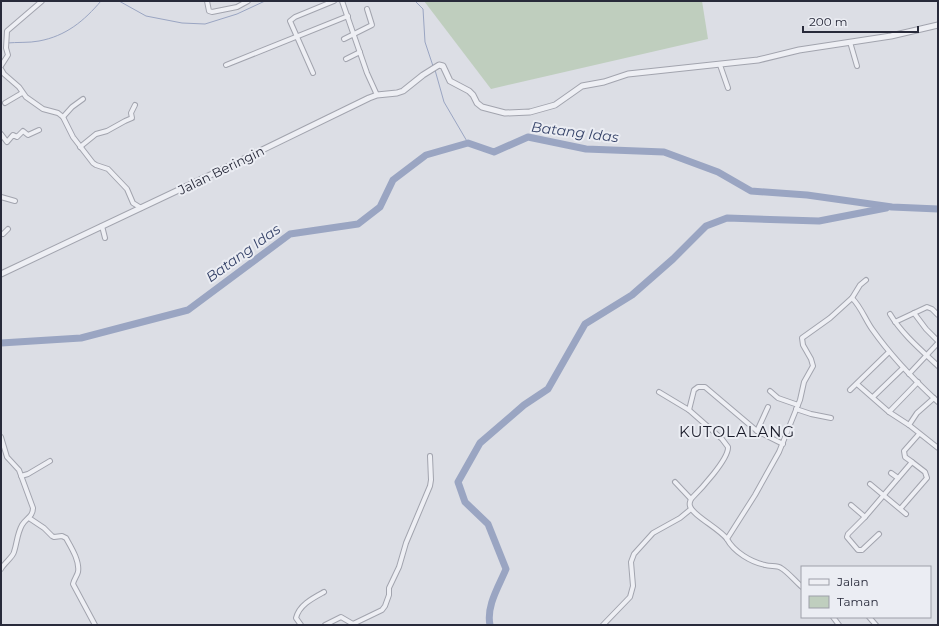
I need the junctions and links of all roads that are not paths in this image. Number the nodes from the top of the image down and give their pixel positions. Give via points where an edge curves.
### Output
1 (42, 1) edge
2 (207, 1) edge
3 (248, 1) edge
4 (334, 1) edge
5 (342, 1) edge
6 (367, 9) dead end
7 (348, 16) junction
8 (938, 25) edge
9 (354, 33) junction
10 (297, 37) junction
11 (344, 39) dead end
12 (850, 42) junction
13 (360, 52) junction
14 (346, 59) dead end
15 (226, 65) dead end
16 (720, 65) junction
17 (1, 66) edge
18 (858, 66) dead end
19 (1, 69) edge
20 (313, 73) dead end
21 (728, 88) dead end
22 (22, 93) junction
23 (377, 95) junction
24 (83, 99) dead end
25 (5, 104) dead end
26 (135, 105) dead end
27 (63, 117) junction
28 (39, 130) dead end
29 (1, 134) edge
30 (80, 147) junction
31 (1, 198) edge
32 (15, 201) dead end
33 (140, 208) junction
34 (102, 226) junction
35 (8, 228) dead end
36 (2, 235) edge
37 (106, 238) dead end
38 (1, 274) edge
39 (866, 280) dead end
40 (852, 298) junction
41 (914, 313) junction
42 (890, 314) dead end
43 (938, 315) edge
44 (895, 322) junction
45 (938, 342) edge
46 (889, 352) junction
47 (927, 355) junction
48 (938, 366) edge
49 (903, 368) junction
50 (909, 374) junction
51 (918, 382) junction
52 (857, 384) junction
53 (850, 390) dead end
54 (770, 391) dead end
55 (659, 392) dead end
56 (873, 397) junction
57 (934, 398) junction
58 (938, 402) edge
59 (768, 407) dead end
60 (797, 407) junction
61 (689, 410) junction
62 (889, 412) junction
63 (831, 418) dead end
64 (909, 425) junction
65 (757, 430) junction
66 (919, 434) junction
67 (1, 437) edge
68 (783, 444) junction
69 (938, 448) edge
70 (430, 456) dead end
71 (50, 461) dead end
72 (912, 462) junction
73 (891, 473) dead end
74 (22, 478) junction
75 (898, 478) junction
76 (675, 482) dead end
77 (870, 484) dead end
78 (884, 495) junction
79 (691, 499) junction
80 (850, 505) dead end
81 (901, 508) junction
82 (691, 509) junction
83 (906, 514) dead end
84 (865, 517) junction
85 (29, 518) junction
86 (879, 534) dead end
87 (727, 539) junction
88 (1, 570) edge
89 (801, 586) edge
90 (324, 592) dead end
91 (95, 625) edge
92 (301, 625) edge
93 (325, 625) edge
94 (603, 625) edge

1 - 17 street via 8,30 8,55
2 - 3 street via 212,12
4 - 10 street via 291,20
5 - 7 street
6 - 9 street via 372,26
7 - 9 street
7 - 10 street
8 - 12 street via 902,34
9 - 11 street
9 - 13 street
10 - 15 street
10 - 20 street
12 - 16 street
12 - 18 street
13 - 14 street
13 - 23 street
16 - 21 street
16 - 23 street, Jalan Beringin via 628,74 582,86 555,105 530,112 505,113 479,106 469,91 450,82 441,65 400,92
19 - 22 street
22 - 25 street
22 - 27 street via 43,109
23 - 33 street, Jalan Beringin
24 - 27 street
26 - 30 street via 131,119 107,132 96,134
27 - 30 street
28 - 29 street via 28,135 23,131 17,137 12,135 7,142
30 - 33 street via 96,165 108,169 127,189 132,202
31 - 32 street
33 - 34 street, Jalan Beringin
34 - 37 street
34 - 38 street, Jalan Beringin
35 - 36 street
39 - 40 street
40 - 46 street
40 - 60 street via 802,339 813,366 804,382
41 - 43 street via 928,307
41 - 44 street
41 - 45 street
42 - 44 street
44 - 47 street
45 - 47 street
46 - 49 street
46 - 52 street
47 - 48 street
47 - 50 street
49 - 50 street
49 - 56 street
50 - 51 street
51 - 57 street
51 - 62 street
52 - 53 street
52 - 56 street
54 - 60 street
55 - 61 street
56 - 62 street
57 - 58 street
57 - 64 street via 917,413
59 - 65 street
60 - 63 street via 811,414
60 - 68 street
61 - 65 street via 694,390 705,387
61 - 79 street via 728,447 727,455
62 - 64 street
64 - 66 street
65 - 68 street
66 - 69 street
66 - 72 street via 904,451 905,456
67 - 74 street via 8,460 17,468
68 - 87 street
70 - 93 street via 430,486 389,588 385,606 382,610 355,623 341,617
71 - 74 street
72 - 75 street
72 - 81 street via 925,472 927,478
73 - 75 street
74 - 85 street via 33,508
75 - 78 street
76 - 79 street
77 - 78 street
78 - 81 street
78 - 84 street
79 - 82 street
80 - 84 street
81 - 83 street
82 - 87 street
82 - 94 street via 653,533 634,554 631,562 633,586 630,597
84 - 86 street via 848,534 848,539 858,550 862,550
85 - 88 street via 20,530 14,554
85 - 91 street via 52,536 66,538 78,567 73,584
87 - 89 street via 746,558 766,566 781,568
90 - 92 street via 308,601 300,610 296,618

